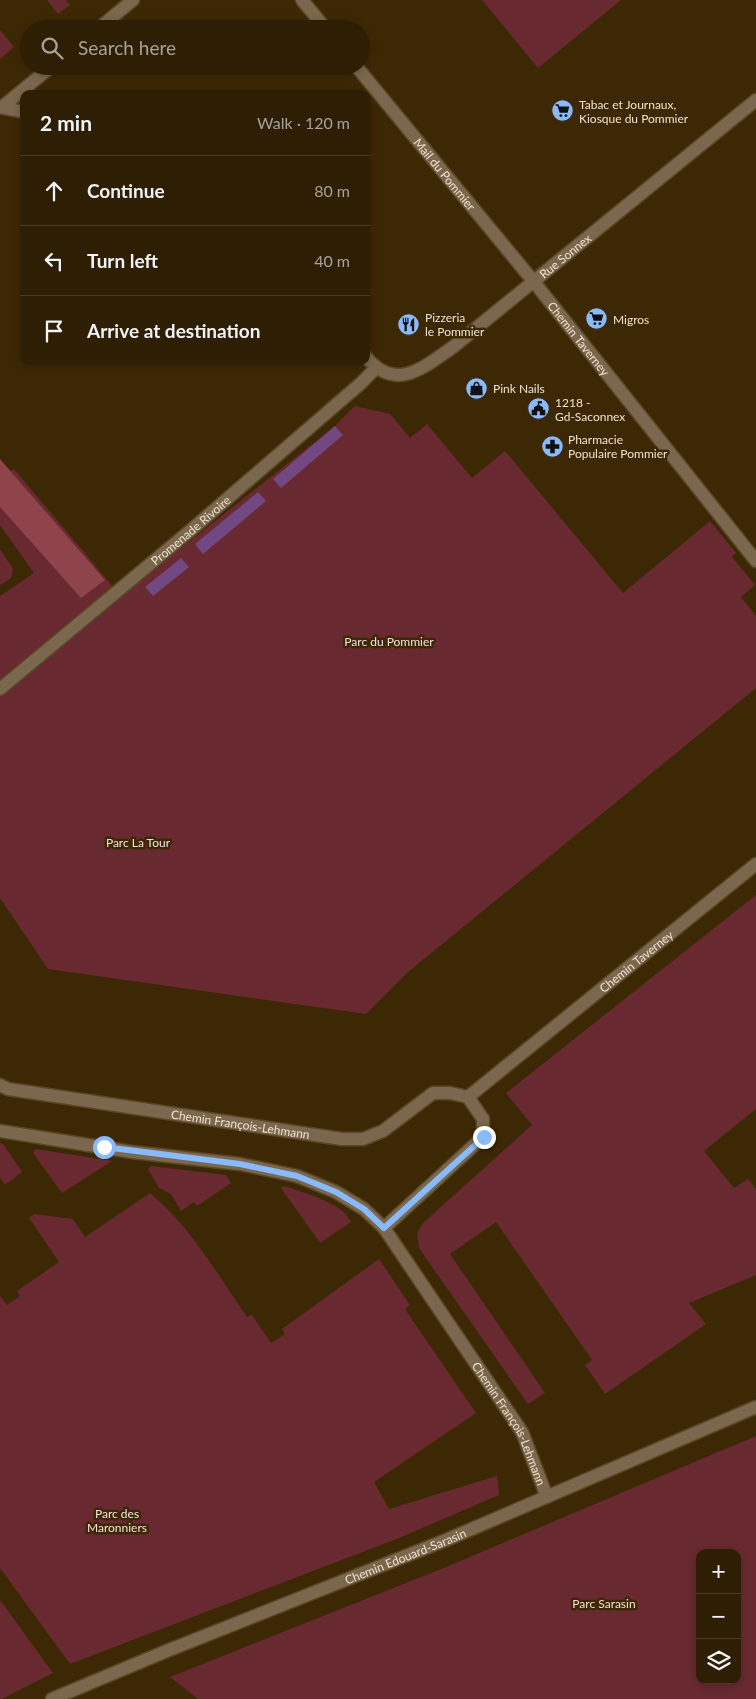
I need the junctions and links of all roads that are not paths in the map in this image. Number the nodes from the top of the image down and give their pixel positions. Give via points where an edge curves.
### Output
1 (133, 0) edge
2 (302, 0) edge
3 (109, 20) edge
4 (319, 20) edge
5 (41, 75) edge
6 (363, 75) edge
7 (22, 90) edge
8 (20, 92) edge
9 (756, 100) edge
10 (1, 107) edge
11 (20, 111) edge
12 (534, 282) junction
13 (370, 361) edge
14 (376, 368) junction
15 (756, 560) edge
16 (0, 689) edge
17 (756, 864) edge
18 (0, 1085) edge
19 (468, 1098) junction
20 (0, 1131) edge
21 (384, 1228) junction
22 (756, 1407) edge
23 (547, 1497) junction
24 (52, 1699) edge

1 - 3 street
2 - 4 street
5 - 7 street
6 - 12 street, Mail du Pommier
8 - 10 street
9 - 12 street, Rue Sonnex
10 - 11 street
12 - 14 street, Rue Sonnex via 420,370 397,375
12 - 15 street, Chemin Taverney
13 - 14 street
14 - 16 street, Promenade Rivoire via 191,530
17 - 19 street, Chemin Taverney
18 - 19 street, Chemin François-Lehmann via 342,1139 363,1139 383,1131 433,1093
19 - 21 street via 483,1119 484,1137
20 - 21 street, Chemin François-Lehmann via 132,1152 240,1164 297,1176 350,1200
21 - 23 street, Chemin François-Lehmann via 522,1432
22 - 23 street, Chemin Edouard-Sarasin
23 - 24 street, Chemin Edouard-Sarasin

